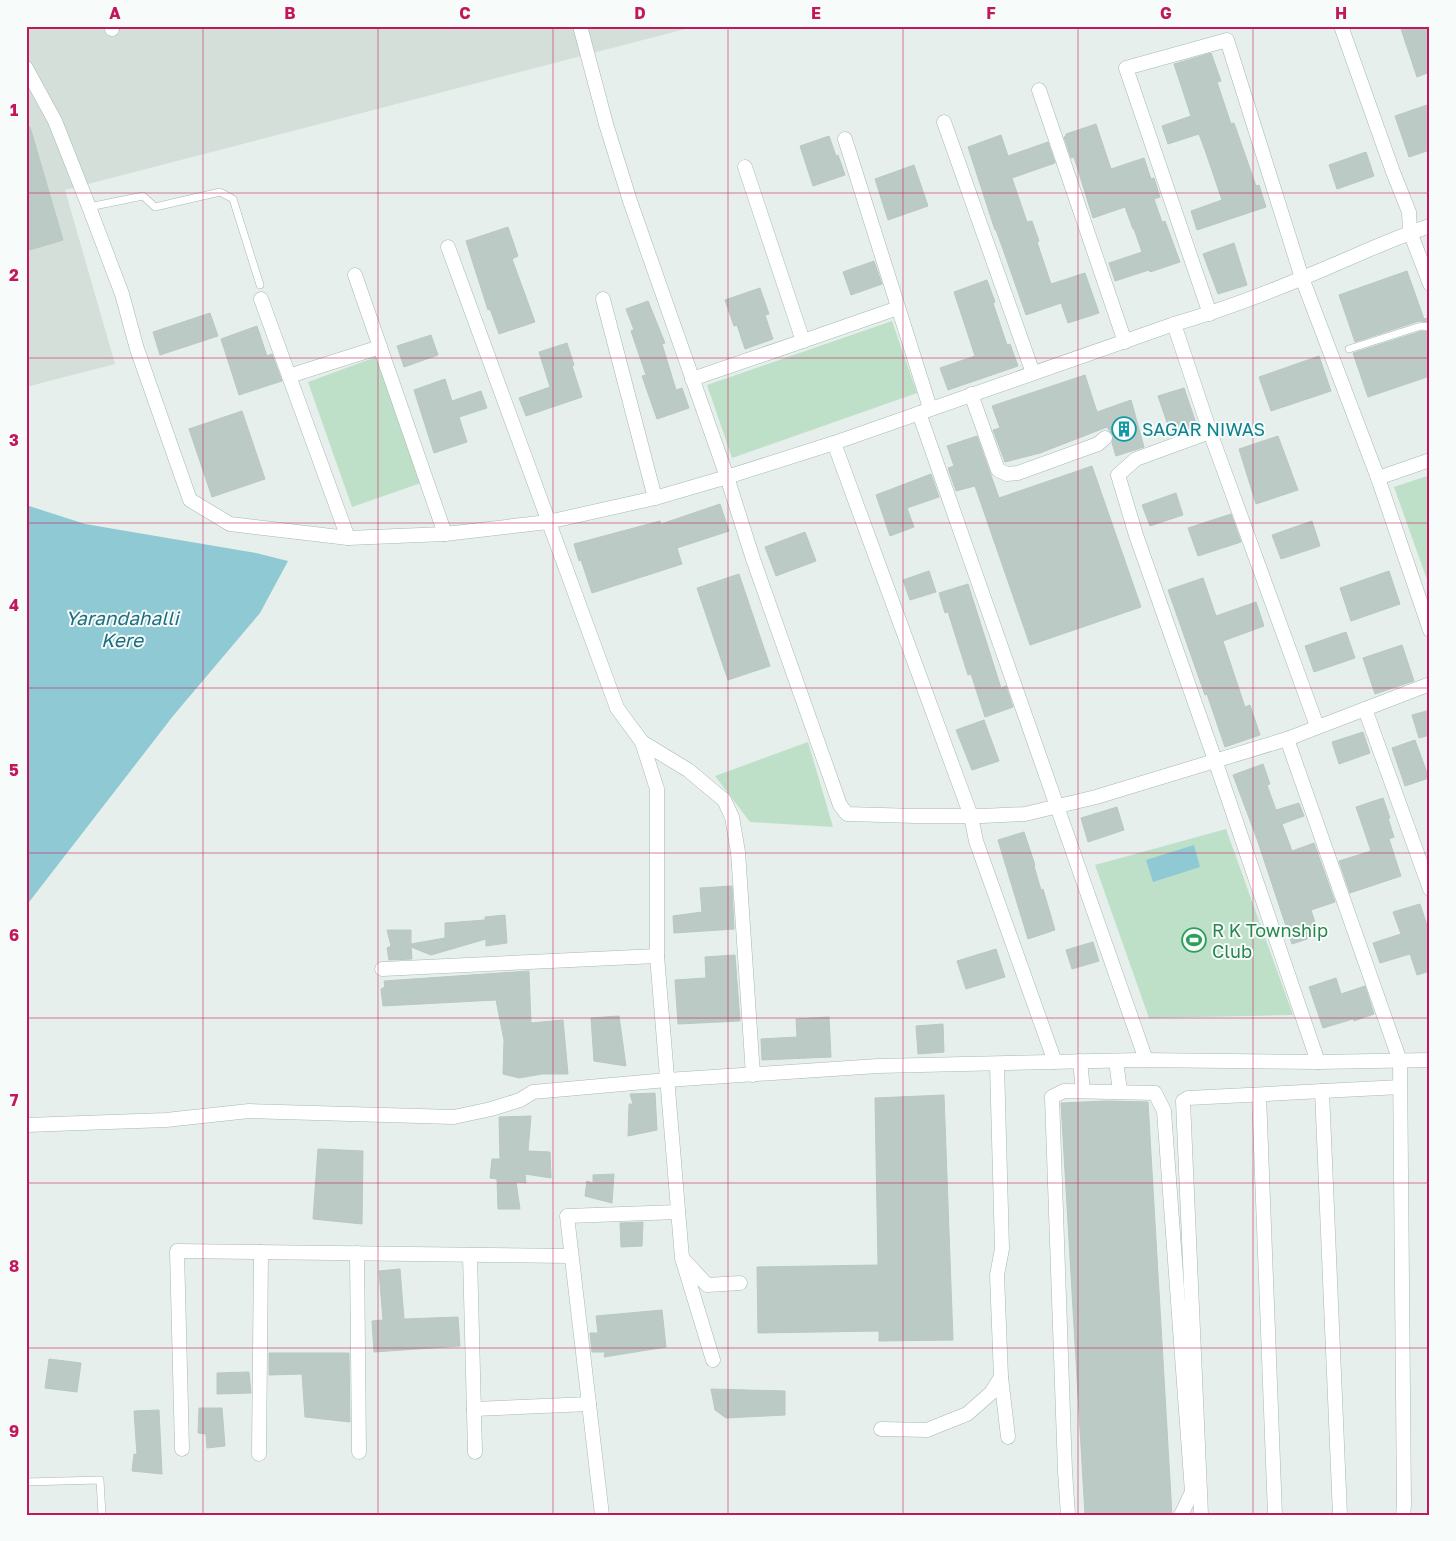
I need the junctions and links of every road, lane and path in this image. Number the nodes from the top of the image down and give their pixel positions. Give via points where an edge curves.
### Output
1 (580, 26) edge
2 (1341, 26) edge
3 (26, 68) edge
4 (1039, 90) dead end
5 (944, 122) dead end
6 (845, 139) dead end
7 (745, 167) dead end
8 (89, 207) junction
9 (1430, 226) edge
10 (1410, 232) junction
11 (448, 247) dead end
12 (355, 276) dead end
13 (1302, 278) junction
14 (1430, 284) edge
15 (260, 292) joint
16 (603, 299) dead end
17 (898, 308) junction
18 (1210, 314) junction
19 (1174, 324) junction
20 (1430, 327) edge
21 (802, 341) junction
22 (1125, 342) junction
23 (380, 347) junction
24 (1349, 349) dead end
25 (1033, 373) junction
26 (289, 376) junction
27 (692, 379) junction
28 (971, 394) junction
29 (925, 411) junction
30 (1210, 432) junction
31 (1105, 438) dead end
32 (834, 442) junction
33 (1430, 460) edge
34 (727, 477) junction
35 (1378, 478) junction
36 (655, 498) junction
37 (548, 522) junction
38 (445, 534) junction
39 (348, 538) junction
40 (1430, 630) edge
41 (1430, 684) edge
42 (1364, 709) junction
43 (1317, 726) junction
44 (1287, 739) junction
45 (642, 742) junction
46 (1215, 760) junction
47 (1057, 806) junction
48 (971, 816) junction
49 (1430, 889) edge
50 (657, 956) junction
51 (382, 969) dead end
52 (1146, 1060) junction
53 (1430, 1060) edge
54 (1080, 1061) junction
55 (1116, 1061) junction
56 (1400, 1061) junction
57 (1055, 1062) junction
58 (1318, 1062) junction
59 (997, 1064) junction
60 (753, 1075) junction
61 (667, 1080) junction
62 (1400, 1087) junction
63 (1083, 1090) junction
64 (1120, 1091) junction
65 (1322, 1092) junction
66 (1259, 1095) junction
67 (26, 1125) edge
68 (678, 1212) junction
69 (261, 1252) junction
70 (357, 1254) junction
71 (470, 1255) junction
72 (571, 1256) junction
73 (682, 1258) junction
74 (740, 1283) dead end
75 (713, 1360) dead end
76 (1001, 1378) junction
77 (589, 1404) junction
78 (474, 1409) junction
79 (880, 1429) dead end
80 (1008, 1437) dead end
81 (182, 1449) dead end
82 (359, 1452) dead end
83 (475, 1452) dead end
84 (259, 1454) dead end
85 (26, 1482) edge
86 (102, 1515) edge
87 (602, 1515) edge
88 (1068, 1515) edge
89 (1181, 1515) edge
90 (1201, 1515) edge
91 (1275, 1515) edge
92 (1340, 1515) edge
93 (1403, 1515) edge

1 - 27 street via 627,192
2 - 10 street via 1409,212
3 - 8 street via 55,121
4 - 22 street
5 - 25 street
6 - 17 street
7 - 21 street
8 - 15 lane via 143,196 154,207 220,192 233,199
8 - 39 street via 122,294 137,349 190,500 230,524
9 - 10 street
10 - 13 street
10 - 14 street
11 - 37 street
12 - 23 street
13 - 18 street
13 - 18 street via 1227,40 1126,68
13 - 35 street
15 - 26 street
16 - 36 street
17 - 21 street
17 - 29 street
18 - 19 street
19 - 22 street
19 - 30 street
20 - 24 lane via 1422,326
21 - 27 street
22 - 25 street
23 - 26 street
23 - 38 street
25 - 28 street
26 - 39 street
27 - 34 street
28 - 29 street
28 - 31 street via 998,470 1007,474 1075,453
29 - 32 street
29 - 47 street
30 - 43 street
30 - 46 street via 1136,458 1118,475
32 - 34 street
32 - 48 street
33 - 35 street
34 - 36 street
34 - 48 street via 840,805 847,814
35 - 40 street
36 - 37 street
37 - 38 street
37 - 45 street via 617,708
38 - 39 street
41 - 42 street
42 - 43 street
42 - 49 street
43 - 44 street
44 - 46 street
44 - 56 street
45 - 50 street via 656,789
45 - 60 street via 688,770 724,800 732,817 738,852
46 - 47 street
46 - 58 street
47 - 48 street via 1025,814
47 - 52 street
48 - 57 street via 976,841
50 - 51 street
50 - 61 street
52 - 55 street
52 - 58 street
53 - 56 street
54 - 55 street
54 - 57 street
54 - 63 street
55 - 64 street
56 - 58 street
56 - 62 street
57 - 59 street
59 - 60 street via 878,1066
59 - 76 street via 1002,1249 997,1275
60 - 61 street
61 - 67 street via 533,1092 520,1100 454,1117 249,1111 166,1120
61 - 68 street
62 - 65 street
62 - 93 street
63 - 64 street
63 - 88 street via 1064,1091 1052,1097
64 - 89 street via 1155,1093 1164,1111 1192,1492
65 - 66 street
65 - 92 street
66 - 90 street via 1188,1098 1183,1101
66 - 91 street
68 - 72 street via 567,1216
68 - 73 street
69 - 70 street
69 - 81 street via 177,1251
69 - 84 street
70 - 71 street
70 - 82 street
71 - 72 street
71 - 78 street
72 - 77 street
73 - 74 street via 707,1285
73 - 75 street
76 - 79 street via 991,1393 967,1414 926,1430
76 - 80 street
77 - 78 street
77 - 87 street
78 - 83 street
85 - 86 lane via 100,1480

